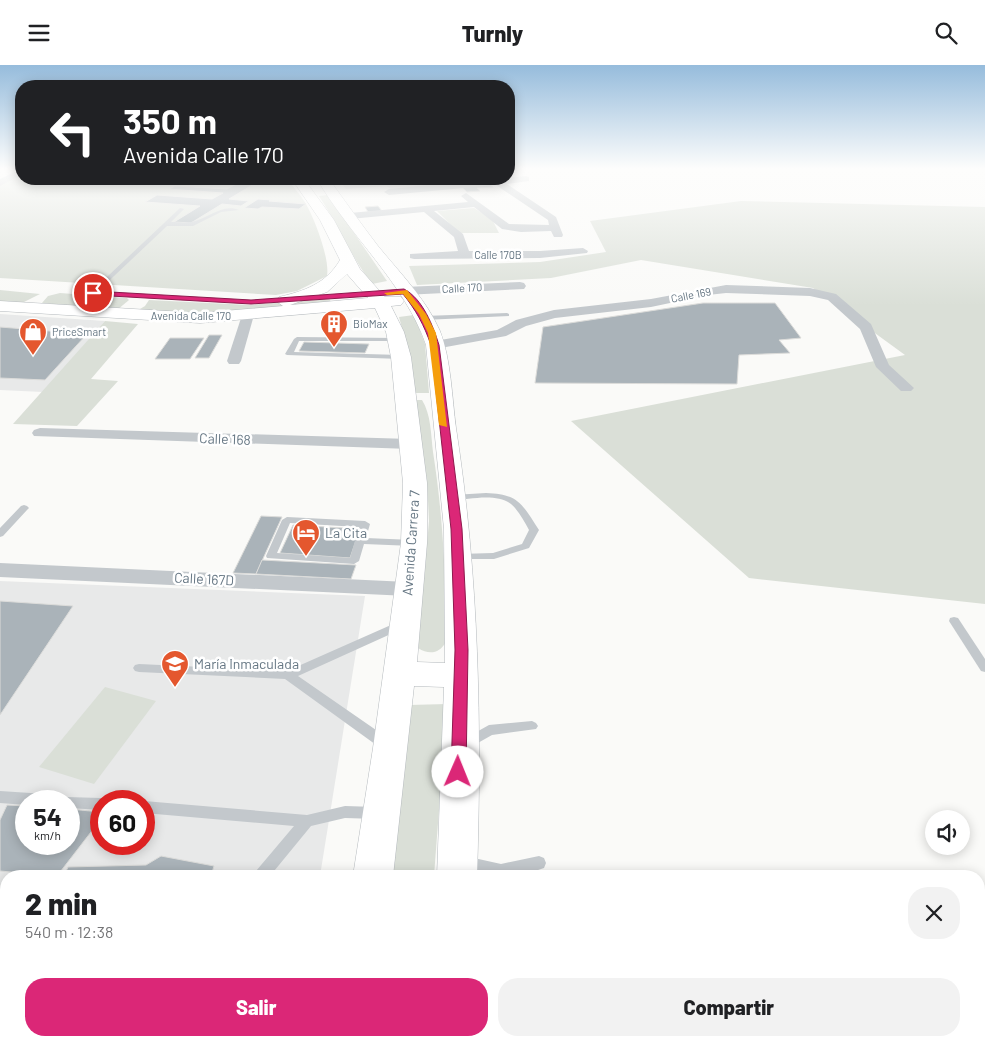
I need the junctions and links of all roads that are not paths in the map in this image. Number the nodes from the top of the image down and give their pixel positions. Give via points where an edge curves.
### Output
1 (176, 215) edge
2 (213, 215) edge
3 (324, 215) edge
4 (363, 215) edge
5 (433, 215) edge
6 (491, 215) edge
7 (546, 215) edge
8 (350, 216) joint
9 (166, 224) junction
10 (555, 228) junction
11 (583, 251) dead end
12 (565, 253) junction
13 (466, 254) junction
14 (414, 256) dead end
15 (347, 261) junction
16 (520, 286) dead end
17 (48, 293) dead end
18 (85, 293) joint
19 (111, 295) dead end
20 (408, 296) junction
21 (139, 297) dead end
22 (377, 298) junction
23 (203, 301) dead end
24 (285, 301) junction
25 (0, 305) edge
26 (28, 307) junction
27 (116, 314) junction
28 (248, 315) junction
29 (507, 315) dead end
30 (424, 318) junction
31 (435, 345) junction
32 (399, 348) junction
33 (234, 361) dead end
34 (906, 388) dead end
35 (406, 401) junction
36 (441, 402) junction
37 (40, 433) dead end
38 (410, 444) junction
39 (453, 497) junction
40 (24, 508) dead end
41 (0, 534) edge
42 (360, 541) junction
43 (414, 543) junction
44 (458, 557) junction
45 (0, 570) edge
46 (408, 589) junction
47 (954, 621) dead end
48 (405, 622) junction
49 (139, 668) dead end
50 (985, 668) edge
51 (399, 674) junction
52 (288, 675) junction
53 (461, 675) junction
54 (532, 726) dead end
55 (391, 748) junction
56 (459, 748) junction
57 (0, 797) edge
58 (15, 798) edge
59 (155, 808) edge
60 (383, 813) junction
61 (307, 821) junction
62 (539, 863) dead end
63 (457, 869) edge
64 (266, 870) edge
65 (374, 870) edge
66 (474, 870) edge
67 (498, 870) edge

1 - 9 lane
2 - 9 lane via 193,225
3 - 15 main road, Avenida Carrera 7
4 - 8 street
5 - 13 street via 460,236
6 - 10 street via 506,227
7 - 10 street via 552,219
8 - 20 main road
9 - 18 lane
10 - 12 street
11 - 12 street, Calle 170B
12 - 13 street, Calle 170B
13 - 14 street, Calle 170B
15 - 22 main road, Avenida Carrera 7
15 - 24 main road via 335,280
16 - 20 street, Calle 170
17 - 26 main road
18 - 19 main road
20 - 22 main road, Avenida Calle 170
20 - 30 main road
21 - 27 main road via 142,301 138,306
22 - 24 main road, Avenida Calle 170
22 - 28 main road, Avenida Calle 170
22 - 32 main road, Avenida Carrera 7
23 - 24 main road, Avenida Calle 170
25 - 26 main road, Avenida Calle 170
26 - 27 main road, Avenida Calle 170
27 - 28 main road, Avenida Calle 170 via 200,318
28 - 33 street
29 - 30 lane
30 - 31 main road
31 - 34 street, Calle 169 via 501,333 521,323 554,314 651,303 708,291 810,293 832,297 866,327 883,367
31 - 36 main road
32 - 32 lane via 297,339 289,354
32 - 35 main road, Avenida Carrera 7
35 - 36 main road via 420,396
35 - 38 main road, Avenida Carrera 7
36 - 39 main road
37 - 38 street, Calle 168
38 - 43 main road, Avenida Carrera 7 via 416,483
39 - 44 main road
39 - 44 lane via 510,499 534,530 526,546 494,556
40 - 41 lane
42 - 42 lane via 366,524 287,520 271,556 354,561
42 - 43 lane
43 - 46 main road, Avenida Carrera 7
44 - 53 main road
45 - 46 street, Calle 167D
46 - 48 main road, Avenida Carrera 7
47 - 50 lane
48 - 51 main road, Avenida Carrera 7
48 - 52 lane
49 - 52 lane
51 - 53 main road
51 - 55 main road, Avenida Carrera 7
52 - 55 lane via 366,727
53 - 56 main road
54 - 56 lane via 489,730
55 - 60 main road, Avenida Carrera 7
56 - 63 main road
57 - 58 lane
59 - 61 lane
60 - 61 lane via 345,812
60 - 65 main road, Avenida Carrera 7
61 - 64 lane
62 - 67 lane
63 - 66 lane

